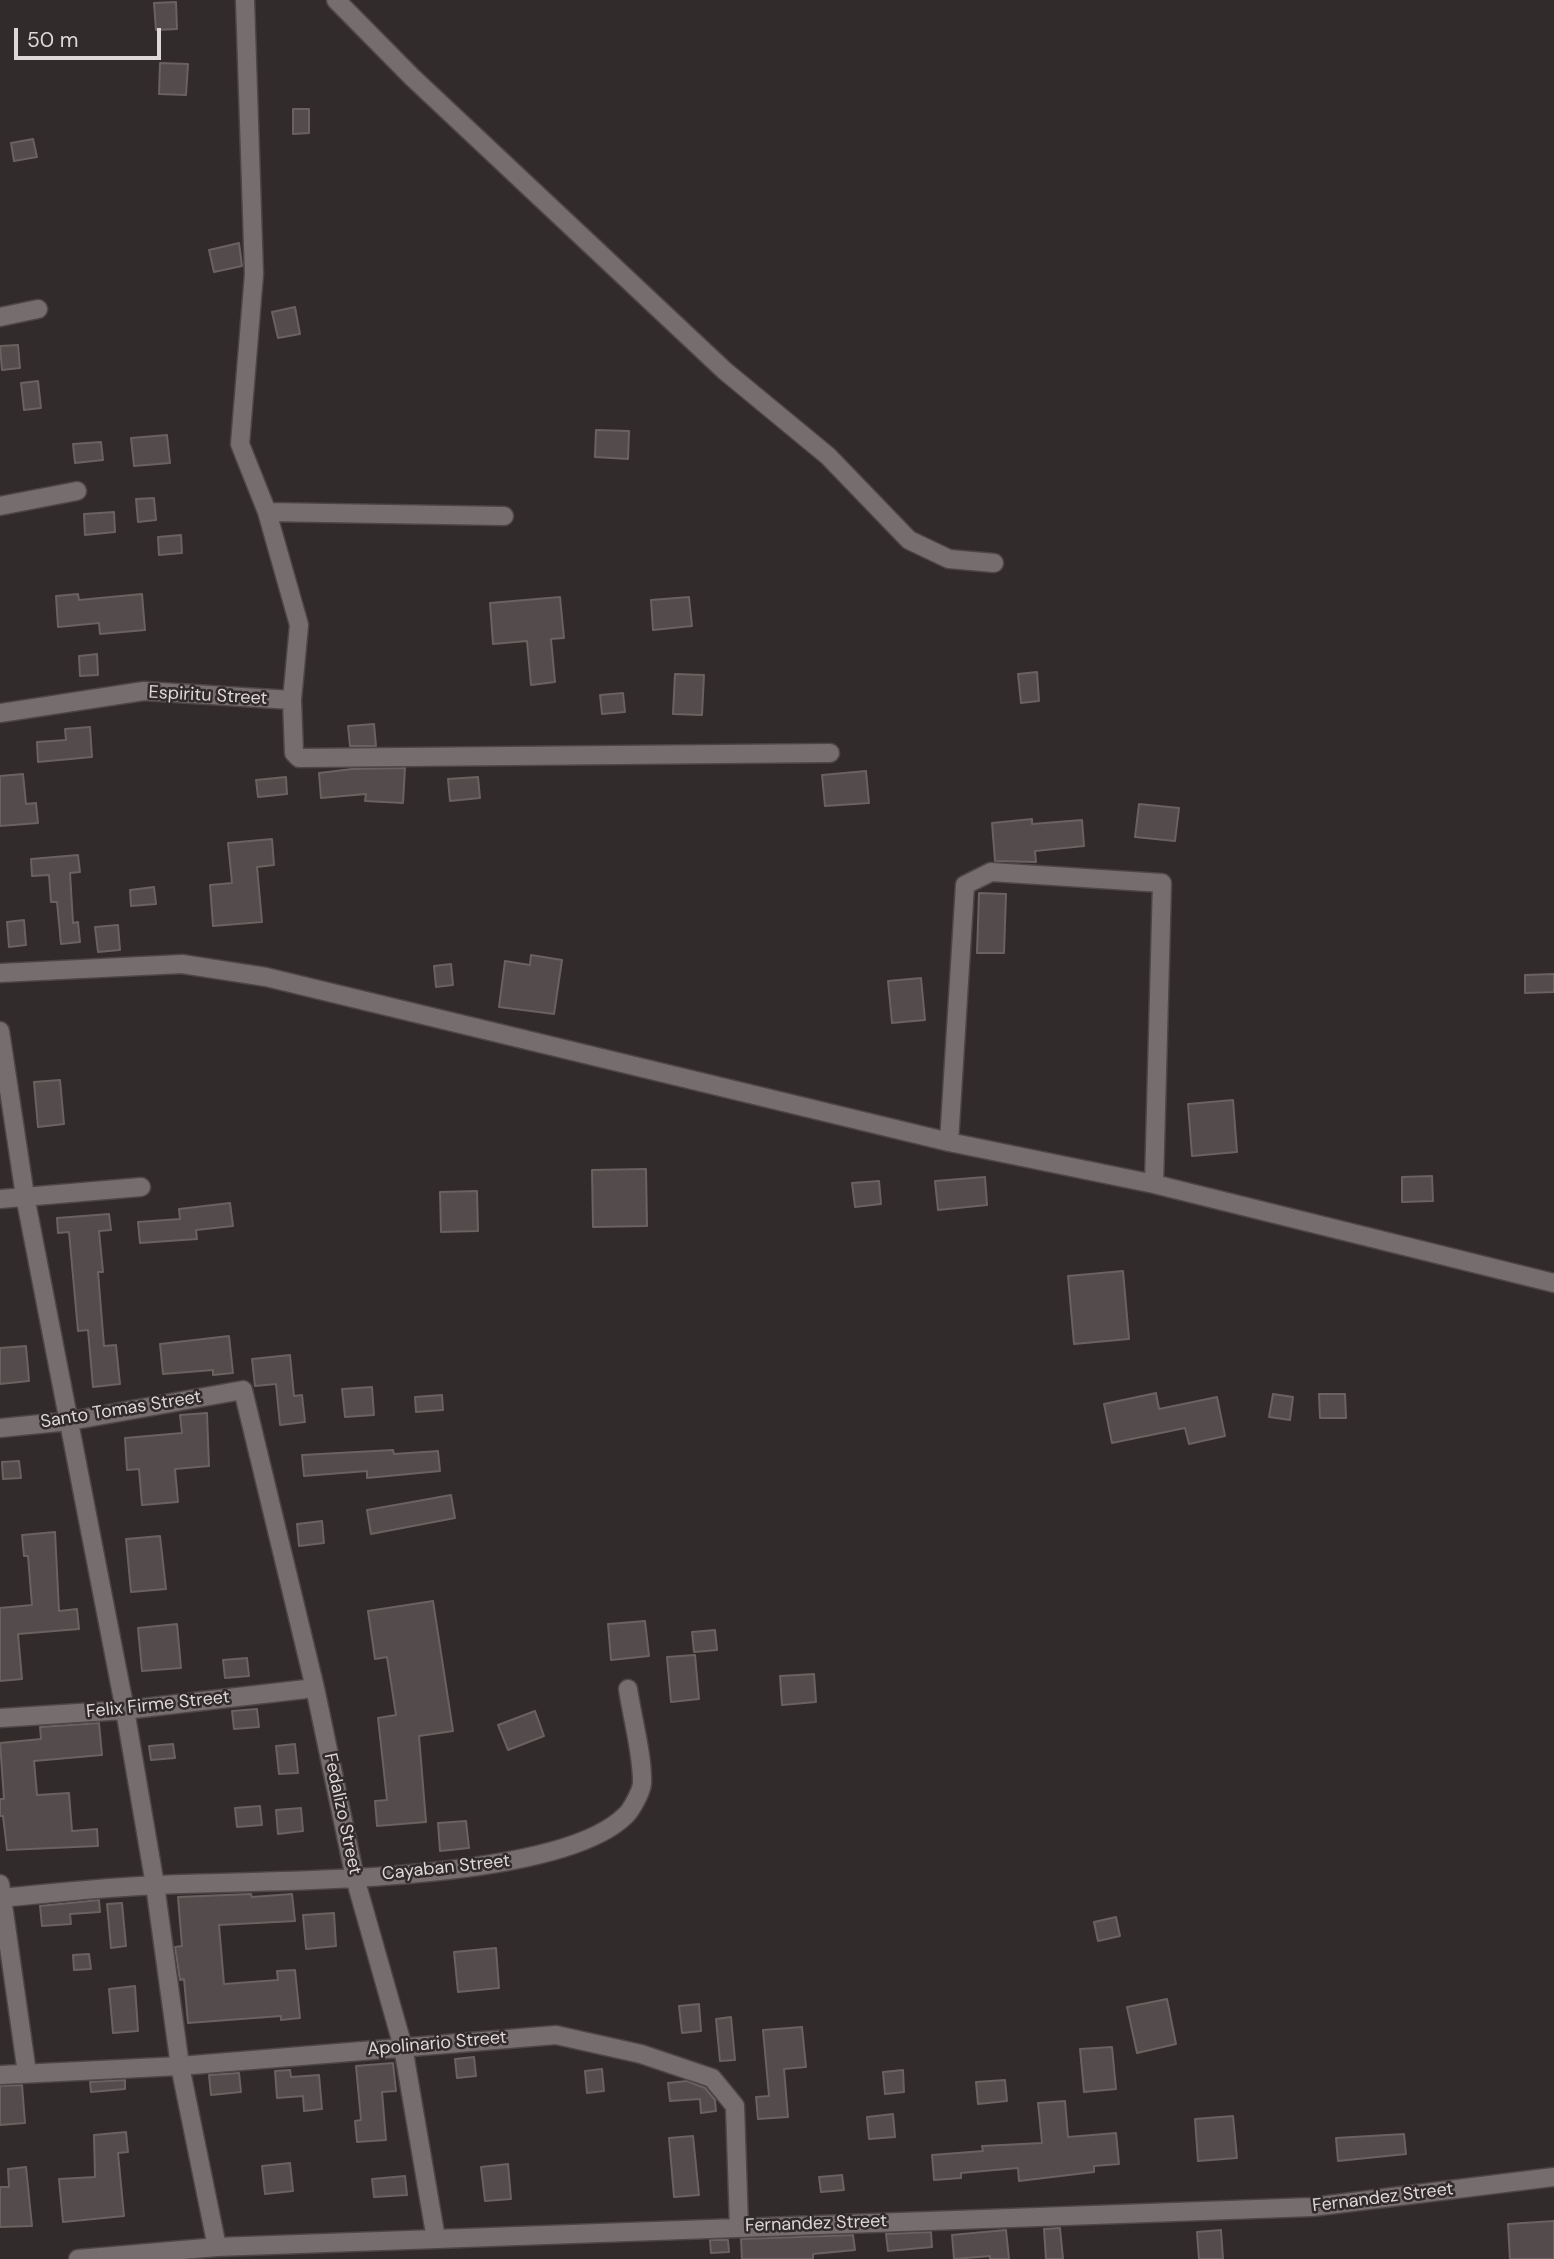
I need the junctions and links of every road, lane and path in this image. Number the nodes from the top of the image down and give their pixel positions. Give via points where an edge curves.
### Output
1 (245, 0) edge
2 (336, 0) edge
3 (38, 309) dead end
4 (0, 317) edge
5 (77, 491) dead end
6 (0, 506) edge
7 (267, 512) junction
8 (504, 516) dead end
9 (994, 563) dead end
10 (292, 700) junction
11 (0, 713) edge
12 (830, 753) dead end
13 (0, 973) edge
14 (0, 1031) edge
15 (949, 1142) junction
16 (1154, 1184) junction
17 (141, 1187) dead end
18 (25, 1196) junction
19 (0, 1199) edge
20 (1554, 1283) edge
21 (243, 1390) joint
22 (71, 1421) junction
23 (0, 1428) edge
24 (315, 1688) junction
25 (628, 1689) dead end
26 (125, 1710) junction
27 (0, 1718) edge
28 (355, 1878) junction
29 (155, 1885) junction
30 (1, 1893) edge
31 (403, 2047) junction
32 (180, 2066) junction
33 (27, 2073) junction
34 (0, 2075) edge
35 (1554, 2177) edge
36 (739, 2227) junction
37 (436, 2239) junction
38 (217, 2247) junction
39 (78, 2259) edge

1 - 7 street via 254,274 240,444
2 - 9 street via 725,371 828,456 909,540 949,559
3 - 4 street
5 - 6 street
7 - 8 street
7 - 10 street via 299,625
10 - 11 street, Espiritu Street via 144,691
10 - 12 street via 294,753 299,758
13 - 15 street via 183,964 267,977
14 - 18 street
15 - 16 street
15 - 16 street via 965,885 991,872 1162,883
16 - 20 street
17 - 18 street
18 - 19 street
18 - 22 street
21 - 22 street, Santo Tomas Street
21 - 24 street, Fedalizo Street
22 - 23 street, Santo Tomas Street
22 - 26 street
24 - 26 street, Felix Firme Street
24 - 28 street, Fedalizo Street
25 - 28 street, Cayaban Street via 642,1786 626,1816 594,1837 536,1856
26 - 27 street, Felix Firme Street
26 - 29 street
28 - 29 street, Cayaban Street
28 - 31 street, Fedalizo Street
29 - 30 street, Cayaban Street
29 - 32 street
30 - 33 street
31 - 32 street, Apolinario Street
31 - 36 street, Apolinario Street via 556,2035 641,2054 712,2078 735,2106
31 - 37 street, Fedalizo Street
32 - 33 street, Apolinario Street
32 - 38 street
33 - 34 street, Apolinario Street
35 - 36 street, Fernandez Street via 1312,2207
36 - 37 street, Fernandez Street
37 - 38 street, Fernandez Street
38 - 39 street, Fernandez Street

